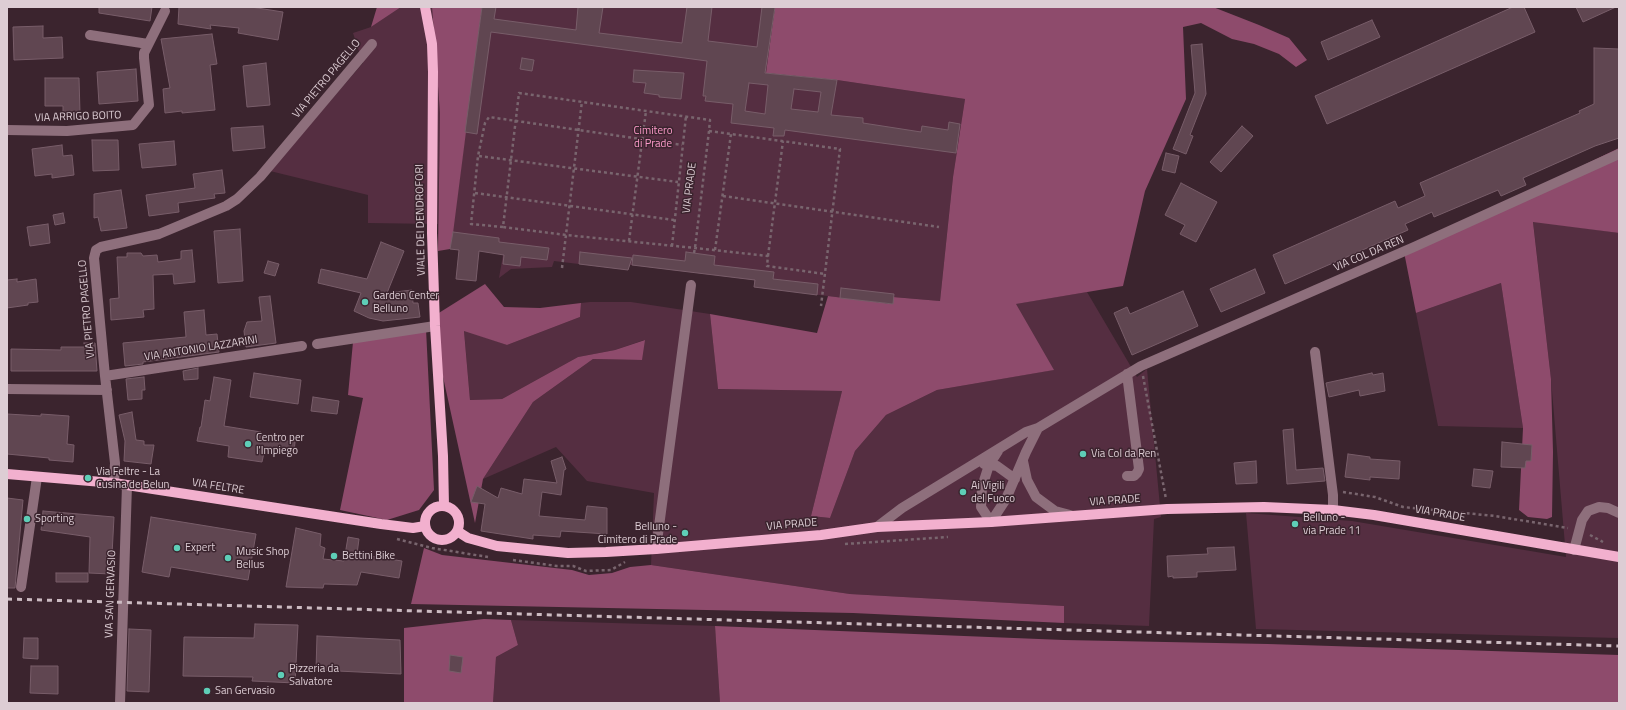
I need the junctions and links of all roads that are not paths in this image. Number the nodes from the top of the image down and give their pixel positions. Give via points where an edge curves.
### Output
1 (425, 7) edge
2 (165, 11) dead end
3 (90, 34) dead end
4 (148, 44) junction
5 (372, 44) dead end
6 (7, 130) edge
7 (1619, 154) edge
8 (691, 285) dead end
9 (435, 326) junction
10 (317, 344) dead end
11 (302, 346) dead end
12 (1316, 352) dead end
13 (1127, 374) junction
14 (105, 376) junction
15 (7, 389) edge
16 (107, 390) junction
17 (1038, 428) junction
18 (1000, 448) junction
19 (1023, 461) junction
20 (974, 464) junction
21 (989, 465) junction
22 (7, 474) edge
23 (1127, 476) dead end
24 (37, 477) junction
25 (1015, 479) junction
26 (114, 484) junction
27 (127, 485) junction
28 (444, 506) junction
29 (1333, 510) junction
30 (1619, 513) edge
31 (1072, 516) junction
32 (991, 522) junction
33 (425, 526) junction
34 (877, 528) junction
35 (457, 531) junction
36 (656, 550) junction
37 (1574, 550) junction
38 (1619, 557) edge
39 (21, 587) dead end
40 (120, 703) edge

1 - 9 main road, VIALE DEI DENDROFORI via 432,44 433,72 432,233
2 - 4 street, VIA ARRIGO BOITO
3 - 4 street
4 - 6 street, VIA ARRIGO BOITO via 144,58 149,105 133,125 68,131
5 - 14 street, VIA PIETRO PAGELLO via 260,177 237,199 159,234 96,250 94,258
7 - 13 street, VIA COL DA REN
8 - 36 street
9 - 10 street
9 - 28 main road, VIALE DEI DENDROFORI
11 - 14 street, VIA ANTONIO LAZZARINI
12 - 29 street
13 - 17 street, VIA COL DA REN
13 - 23 street via 1139,470 1134,476
14 - 16 street, VIA PIETRO PAGELLO
15 - 16 street
16 - 26 street, VIA PIETRO PAGELLO via 115,463
17 - 18 street, VIA COL DA REN via 1026,432
17 - 19 street, VIA COL DA REN
18 - 20 street, VIA COL DA REN
18 - 21 street, VIA COL DA REN
19 - 25 street, VIA COL DA REN
19 - 31 street via 1027,480 1036,497 1055,511
20 - 21 street
20 - 34 street, VIA COL DA REN via 902,508
21 - 25 street via 997,466
21 - 32 street, VIA COL DA REN via 982,486 981,502 984,513
22 - 24 main road, VIA FELTRE
24 - 26 main road, VIA FELTRE
24 - 39 street
25 - 32 street, VIA COL DA REN
26 - 27 main road, VIA FELTRE
27 - 33 main road, VIA FELTRE via 382,524 412,528
27 - 40 street, VIA SAN GERVASIO
28 - 33 main road via 436,507 429,512 425,518
28 - 35 main road via 455,512 459,518
29 - 31 main road, VIA PRADE via 1264,507 1167,509
29 - 37 main road, VIA PRADE
30 - 37 street via 1599,507 1588,511 1582,520
31 - 32 main road, VIA PRADE
32 - 34 main road, VIA PRADE
33 - 35 main road via 430,536 439,540 450,539
34 - 36 main road, VIA PRADE
35 - 36 main road, VIA PRADE via 483,543 532,550 568,553
37 - 38 main road, VIA PRADE

